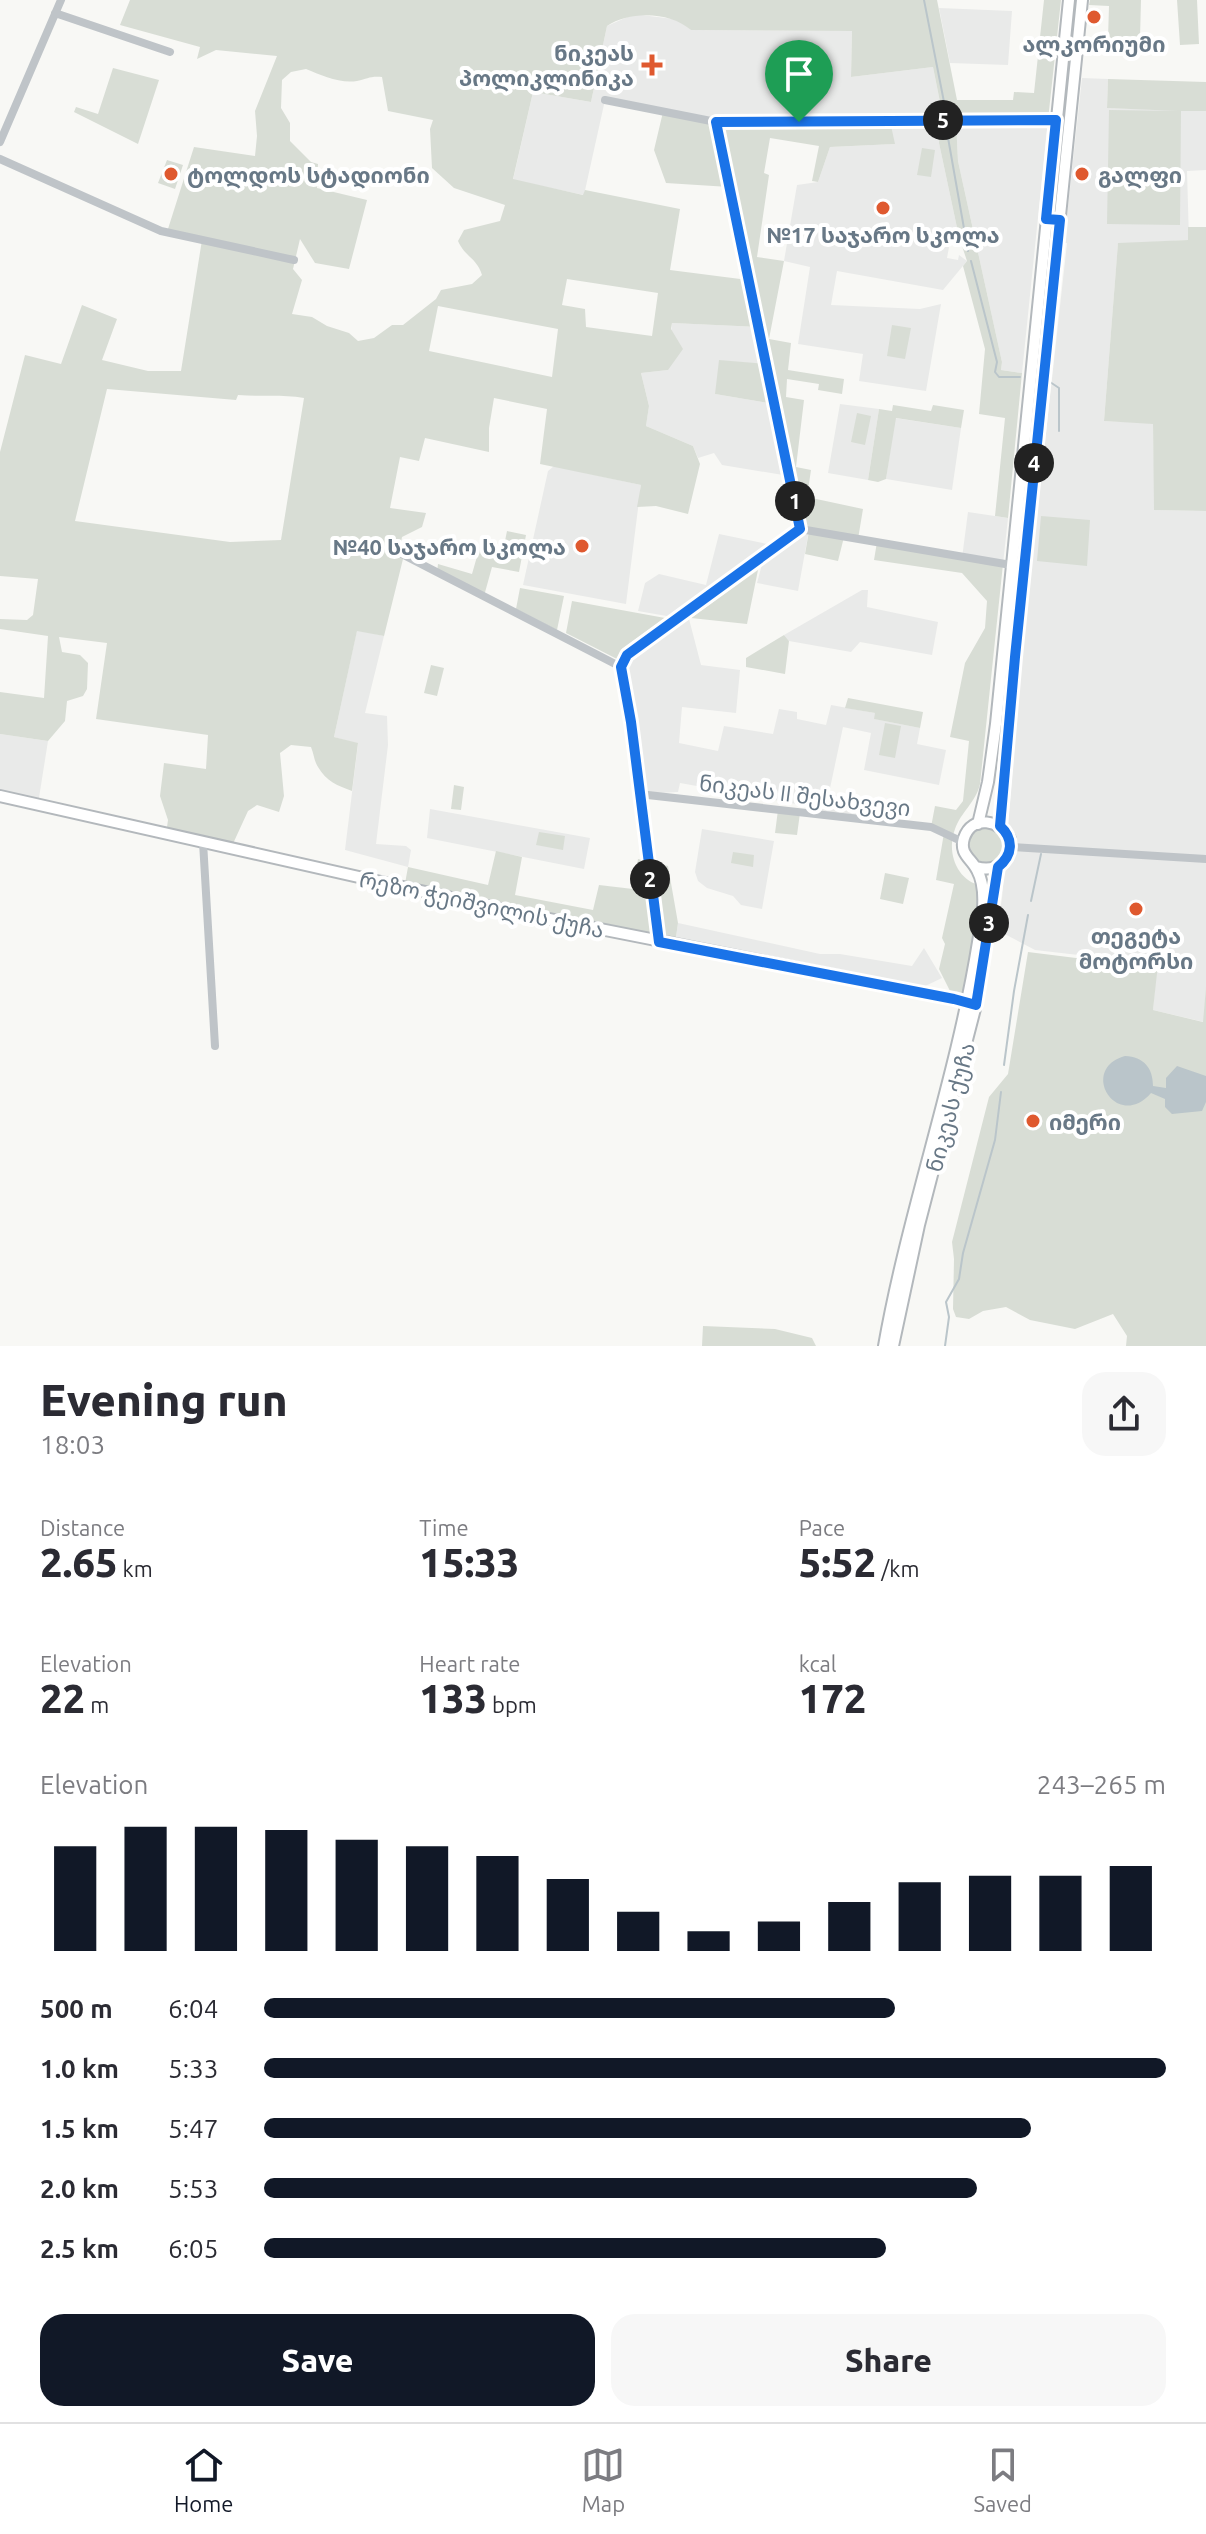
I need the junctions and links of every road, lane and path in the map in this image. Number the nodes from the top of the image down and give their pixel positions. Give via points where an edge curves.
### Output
1 (61, 0) edge
2 (1069, 0) edge
3 (1082, 0) edge
4 (55, 13) junction
5 (170, 52) dead end
6 (605, 100) dead end
7 (1056, 120) junction
8 (716, 122) junction
9 (0, 142) edge
10 (0, 159) edge
11 (1046, 219) junction
12 (1060, 220) junction
13 (294, 260) dead end
14 (800, 529) junction
15 (390, 548) dead end
16 (1011, 565) junction
17 (621, 667) junction
18 (639, 794) junction
19 (0, 796) edge
20 (978, 824) junction
21 (1000, 826) junction
22 (203, 842) junction
23 (963, 842) junction
24 (1011, 847) junction
25 (1206, 859) edge
26 (976, 867) junction
27 (998, 867) junction
28 (659, 942) junction
29 (972, 1004) junction
30 (215, 1046) dead end
31 (884, 1346) edge
32 (893, 1346) edge

1 - 4 street
2 - 7 main road
3 - 12 main road
4 - 5 street
4 - 9 street
6 - 8 street
7 - 8 street
7 - 11 main road
8 - 14 street
10 - 13 street via 161,231
11 - 12 main road
11 - 16 main road
12 - 21 main road
14 - 16 street
14 - 17 street via 627,655
15 - 17 street
16 - 20 main road via 996,724
17 - 18 street
18 - 23 street, ნიკეას II შესახვევი via 931,827
18 - 28 street
19 - 22 main road, რეზო ჭეიშვილის ქუჩა
20 - 21 main road
20 - 23 main road
21 - 24 main road
22 - 28 main road, რეზო ჭეიშვილის ქუჩა
22 - 30 street
23 - 26 main road, ნიკეას ქუჩა
24 - 25 street
24 - 27 main road, ნიკეას ქუჩა
26 - 27 main road
26 - 29 main road, ნიკეას ქუჩა via 983,902
27 - 29 main road, ნიკეას ქუჩა
28 - 29 main road, რეზო ჭეიშვილის ქუჩა
29 - 31 main road, ნიკეას ქუჩა via 910,1225
29 - 32 main road, ნიკეას ქუჩა

